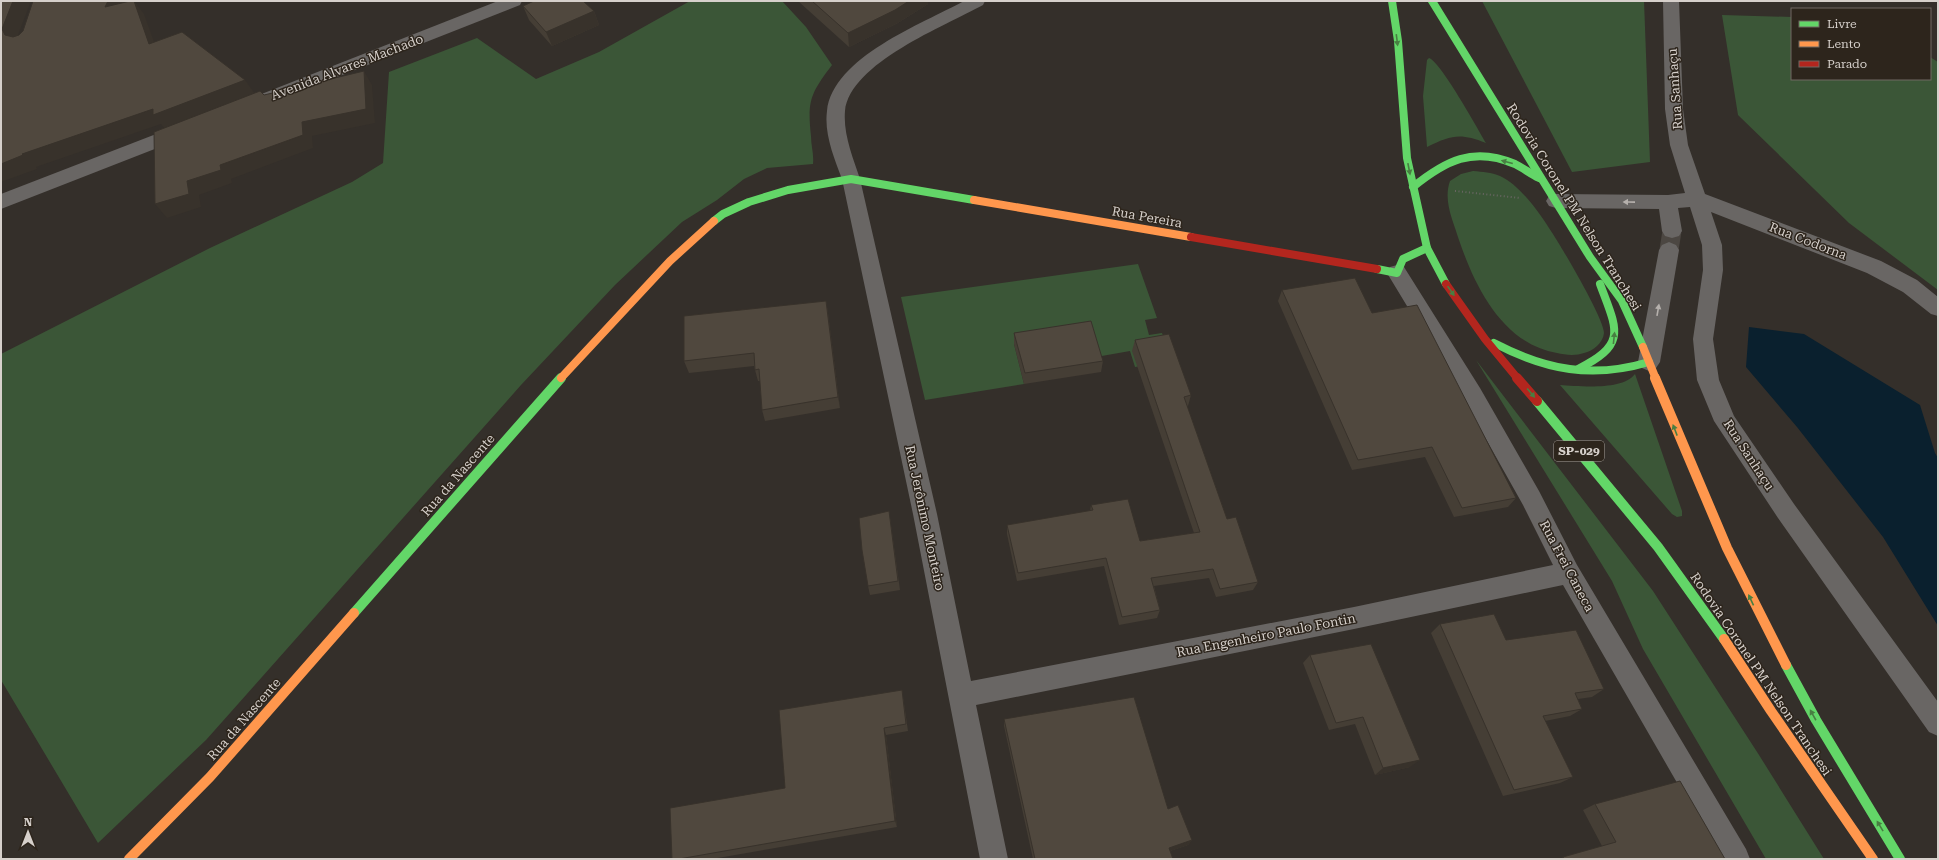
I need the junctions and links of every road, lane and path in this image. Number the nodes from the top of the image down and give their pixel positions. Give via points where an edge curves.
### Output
1 (514, 1) edge
2 (977, 1) edge
3 (1392, 1) edge
4 (1432, 1) edge
5 (1671, 1) edge
6 (246, 106) edge
7 (194, 127) edge
8 (850, 179) junction
9 (1541, 180) junction
10 (1413, 188) junction
11 (1698, 199) junction
12 (1556, 201) junction
13 (1, 202) edge
14 (1668, 202) junction
15 (1427, 248) junction
16 (1595, 266) junction
17 (1397, 273) junction
18 (1938, 308) edge
19 (1485, 339) junction
20 (1649, 362) junction
21 (1577, 370) junction
22 (1569, 572) junction
23 (962, 696) junction
24 (1938, 722) edge
25 (129, 859) edge
26 (994, 859) edge
27 (1736, 859) edge
28 (1873, 859) edge
29 (1900, 859) edge

1 - 6 street, Avenida Alvares Machado
2 - 8 street, Rua Jerônimo Monteiro via 893,44 870,60 845,87 836,109 837,135
3 -> 10 main road, Rodovia Coronel PM Nelson Tranchesi / SP-029 via 1398,41 1407,158
4 - 9 main road, Rodovia Coronel PM Nelson Tranchesi
5 - 11 street, Rua Sanhaçu via 1674,109 1679,145
7 - 13 street
8 - 17 main road, Rua Pereira
8 - 23 street, Rua Jerônimo Monteiro via 925,514
8 - 25 main road, Rua da Nascente via 788,190 749,202 723,214 703,229 547,393 210,777
9 -> 10 main road via 1514,164 1494,158 1472,158 1454,160
9 - 12 main road, Rodovia Coronel PM Nelson Tranchesi
10 - 12 path
10 - 15 main road, Rodovia Coronel PM Nelson Tranchesi / SP-029
11 - 14 street, Rua Codorna
11 - 18 street, Rua Codorna via 1874,266 1910,286
11 - 24 street, Rua Sanhaçu via 1712,245 1713,270 1703,339 1708,380 1725,421 1786,511
14 -> 12 street, Rua Codorna
12 - 16 main road, Rodovia Coronel PM Nelson Tranchesi
20 -> 14 street via 1671,240
15 - 17 main road via 1403,259
15 -> 19 main road, Rodovia Coronel PM Nelson Tranchesi / SP-029 via 1446,284
16 - 20 main road, Rodovia Coronel PM Nelson Tranchesi via 1618,296
21 -> 16 main road via 1605,357 1613,346 1616,334
17 - 22 street, Rua Frei Caneca via 1472,394 1531,498
19 - 21 main road, SP-029 via 1523,358
19 -> 28 main road, Rodovia Coronel PM Nelson Tranchesi / SP-029 via 1615,495 1705,610
20 - 21 main road via 1622,370
29 -> 20 main road, Rodovia Coronel PM Nelson Tranchesi via 1816,720 1756,611 1703,497
22 - 23 street, Rua Engenheiro Paulo Fontin via 1354,618
22 - 27 street, Rua Frei Caneca
23 - 26 street, Rua Jerônimo Monteiro

